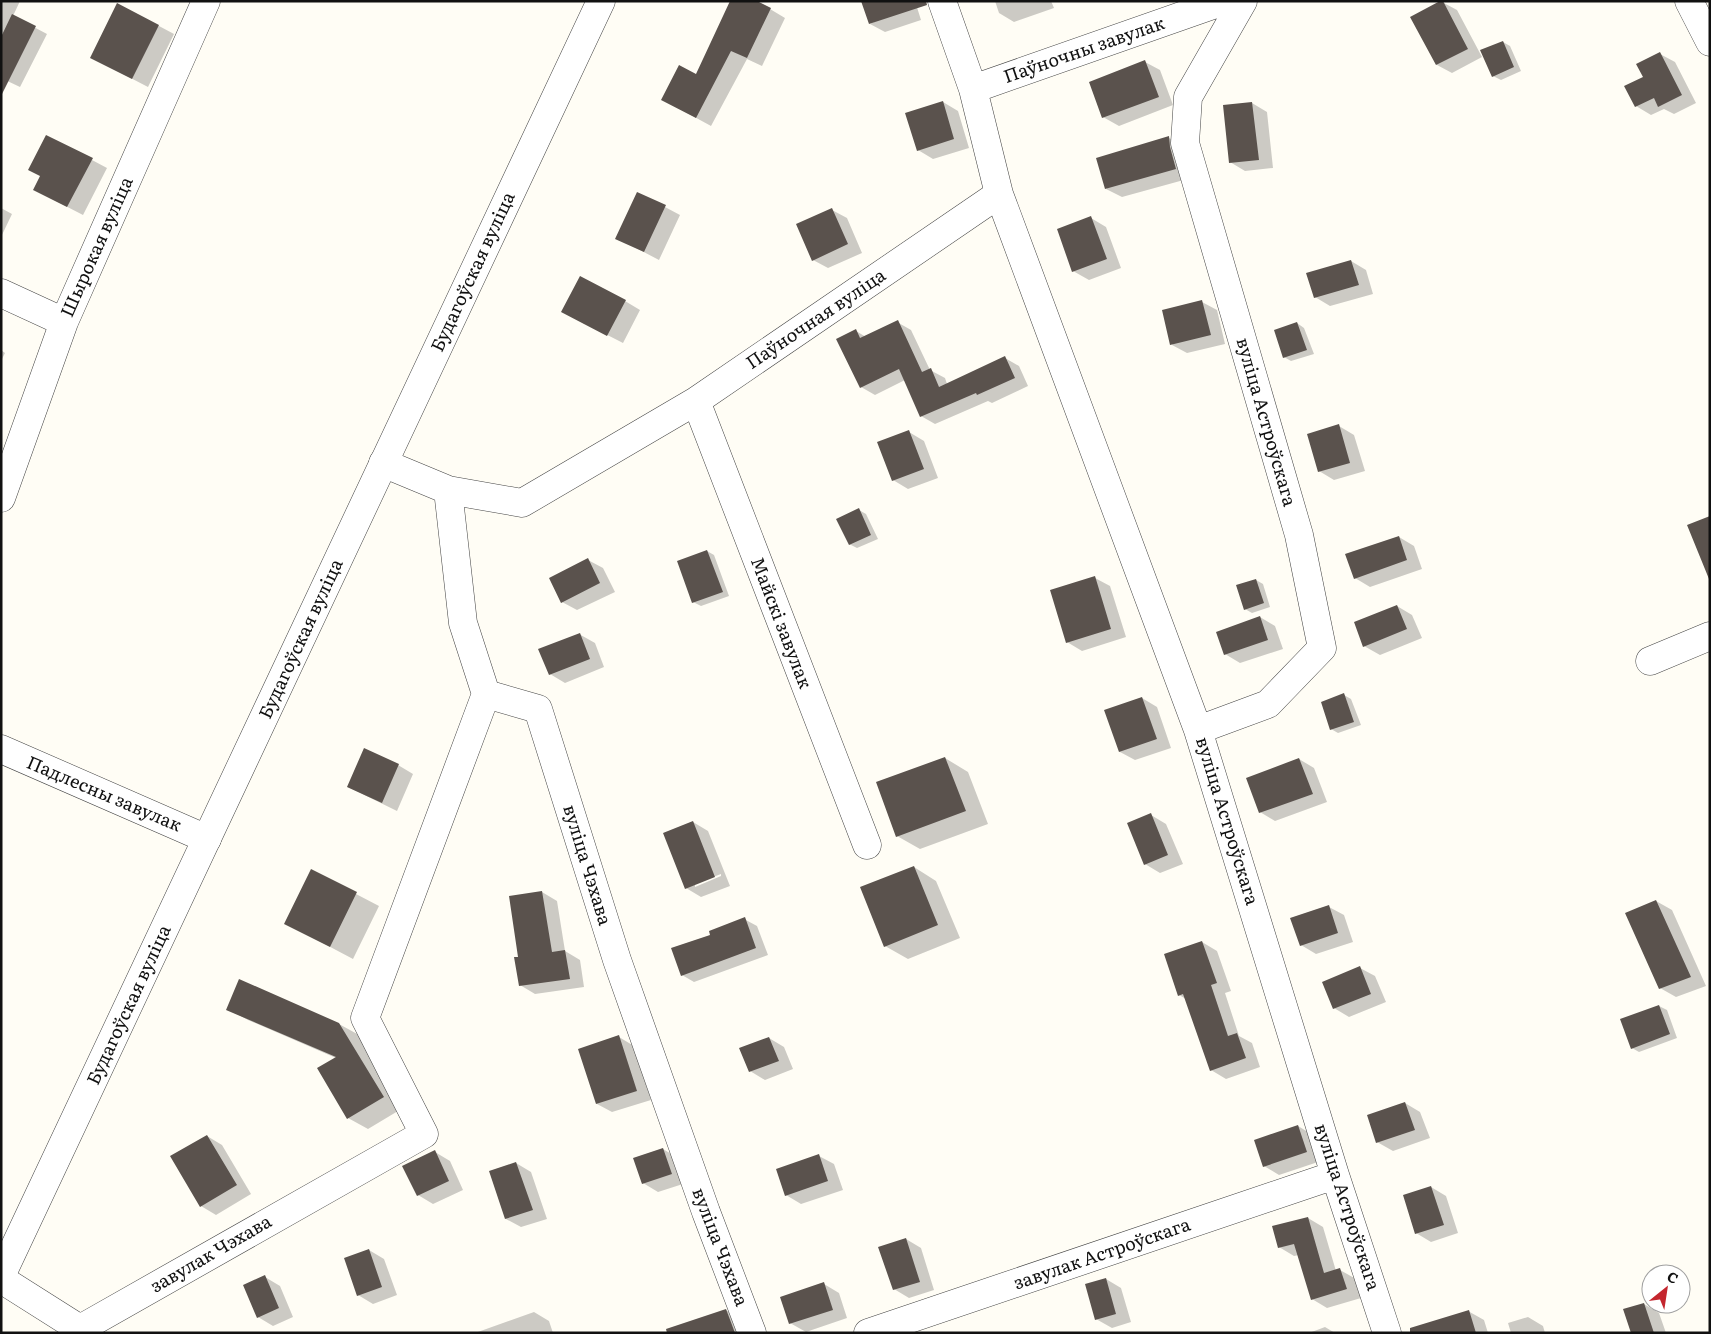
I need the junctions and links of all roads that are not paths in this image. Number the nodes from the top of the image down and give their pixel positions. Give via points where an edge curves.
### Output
1 (601, 1) edge
2 (942, 1) edge
3 (1224, 1) edge
4 (1243, 1) edge
5 (1689, 1) edge
6 (200, 4) edge
7 (1710, 42) edge
8 (973, 89) junction
9 (1000, 194) junction
10 (1, 293) edge
11 (64, 322) junction
12 (696, 401) junction
13 (383, 463) junction
14 (448, 490) junction
15 (1, 498) edge
16 (1710, 636) edge
17 (1650, 661) dead end
18 (486, 694) junction
19 (1198, 730) junction
20 (1, 749) edge
21 (207, 839) junction
22 (866, 845) dead end
23 (1335, 1175) junction
24 (1, 1278) edge
25 (752, 1333) edge
26 (868, 1333) edge
27 (1387, 1333) edge

1 - 13 street, Будагоўская вуліца
2 - 8 street
3 - 8 street, Паўночны завулак
4 - 19 street, вуліца Астроўскага via 1188,97 1185,143 1299,535 1322,648 1268,704
5 - 7 street
6 - 11 street, Шырокая вуліца
8 - 9 street
9 - 12 street, Паўночная вуліца
9 - 19 street
10 - 11 street
11 - 15 street, Шырокая вуліца
12 - 14 street, Паўночная вуліца via 522,503
12 - 22 street, Майскі завулак
13 - 14 street
13 - 21 street, Будагоўская вуліца
14 - 18 street via 463,623
16 - 17 street
18 - 24 street, завулак Чэхава via 365,1018 424,1134 80,1329
18 - 25 street, вуліца Чэхава via 538,709 617,960
19 - 23 street, вуліца Астроўскага
20 - 21 street, Падлесны завулак
21 - 24 street, Будагоўская вуліца
23 - 26 street, завулак Астроўскага
23 - 27 street, вуліца Астроўскага

